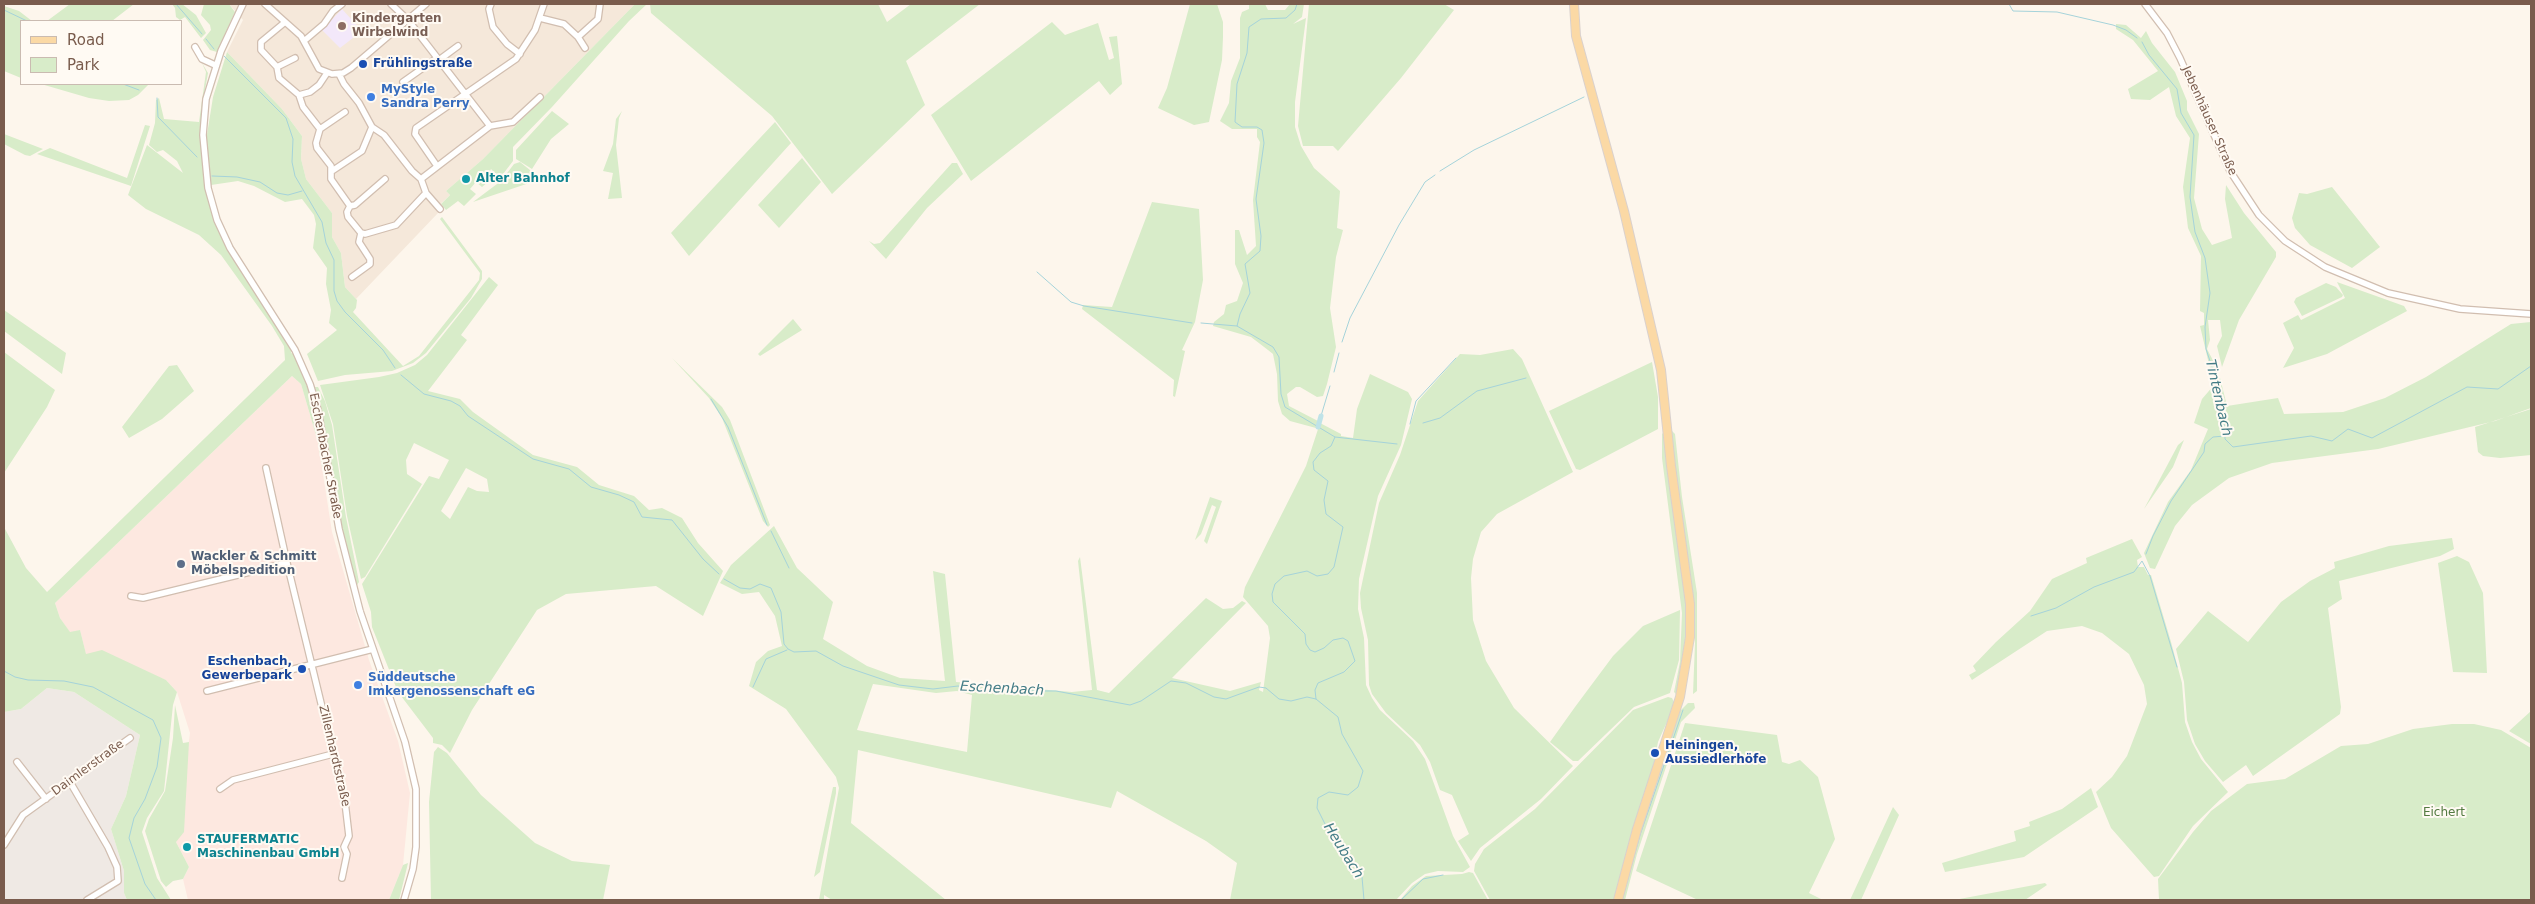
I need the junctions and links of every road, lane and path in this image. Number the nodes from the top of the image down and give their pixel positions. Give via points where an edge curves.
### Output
1 (243, 4) edge
2 (265, 4) edge
3 (342, 4) edge
4 (392, 4) edge
5 (426, 4) edge
6 (491, 4) edge
7 (544, 4) edge
8 (600, 4) edge
9 (1574, 4) edge
10 (2145, 4) edge
11 (540, 18) junction
12 (408, 20) junction
13 (284, 23) junction
14 (578, 37) junction
15 (304, 41) junction
16 (458, 46) dead end
17 (195, 47) dead end
18 (585, 48) dead end
19 (520, 54) junction
20 (295, 58) dead end
21 (438, 59) junction
22 (215, 65) junction
23 (277, 67) junction
24 (327, 73) junction
25 (339, 74) junction
26 (403, 82) dead end
27 (464, 93) junction
28 (299, 95) junction
29 (540, 97) dead end
30 (345, 112) dead end
31 (490, 126) junction
32 (372, 127) junction
33 (320, 129) junction
34 (437, 166) junction
35 (332, 171) junction
36 (385, 179) dead end
37 (421, 179) junction
38 (426, 193) junction
39 (350, 206) junction
40 (440, 209) dead end
41 (361, 233) junction
42 (352, 277) dead end
43 (2531, 314) edge
44 (266, 468) dead end
45 (287, 563) junction
46 (131, 596) dead end
47 (373, 649) junction
48 (312, 664) junction
49 (207, 691) dead end
50 (130, 738) dead end
51 (333, 754) junction
52 (17, 762) dead end
53 (70, 782) junction
54 (220, 789) dead end
55 (46, 799) junction
56 (4, 844) edge
57 (342, 878) dead end
58 (87, 900) edge
59 (404, 900) edge
60 (1618, 900) edge

1 - 22 street, Eschenbacher Straße
2 - 13 street
3 - 15 street
4 - 12 street
5 - 12 street
6 - 19 street via 493,27
7 - 11 street
8 - 14 street via 598,19
9 - 60 main road via 1576,36 1624,211 1661,370 1690,604 1689,643 1680,697 1634,838
10 - 43 street, Jebenhäuser Straße via 2167,33 2180,58 2230,171 2259,215 2285,241 2325,267 2388,293 2460,309
11 - 14 street via 564,24
11 - 19 street
12 - 21 street
12 - 25 street via 351,68
13 - 15 street
13 - 23 street via 260,46
14 - 18 street
15 - 24 street via 316,64
16 - 21 street
17 - 22 street via 202,59
19 - 27 street
20 - 23 street
21 - 26 street
21 - 27 street
22 - 47 street, Eschenbacher Straße via 206,99 203,135 208,188 217,220 230,248 288,336 310,384 324,441 339,529
23 - 28 street via 279,78
24 - 25 street
24 - 28 street via 319,86
25 - 32 street
27 - 31 street
27 - 34 street via 416,128 415,134
28 - 33 street
29 - 31 street via 510,123
30 - 33 street
31 - 34 street
32 - 35 street via 362,151
32 - 37 street via 384,135
33 - 35 street via 317,148
34 - 37 street
35 - 39 street via 331,179
36 - 39 street
37 - 38 street
38 - 40 street
38 - 41 street via 396,225
39 - 41 street via 348,217
41 - 42 street via 359,242 370,264
44 - 45 street, Zillenhardtstraße
45 - 46 street via 143,598
45 - 48 street, Zillenhardtstraße
47 - 48 street
47 - 59 street, Eschenbacher Straße via 405,742 416,789 416,847
48 - 49 street
48 - 51 street, Zillenhardtstraße
50 - 53 street, Daimlerstraße
51 - 54 street via 233,780
51 - 57 street, Zillenhardtstraße via 345,802 349,836 344,847 347,854
52 - 55 street, Daimlerstraße
53 - 55 street, Daimlerstraße
53 - 58 street via 116,867 118,881
55 - 56 street, Daimlerstraße via 23,815

